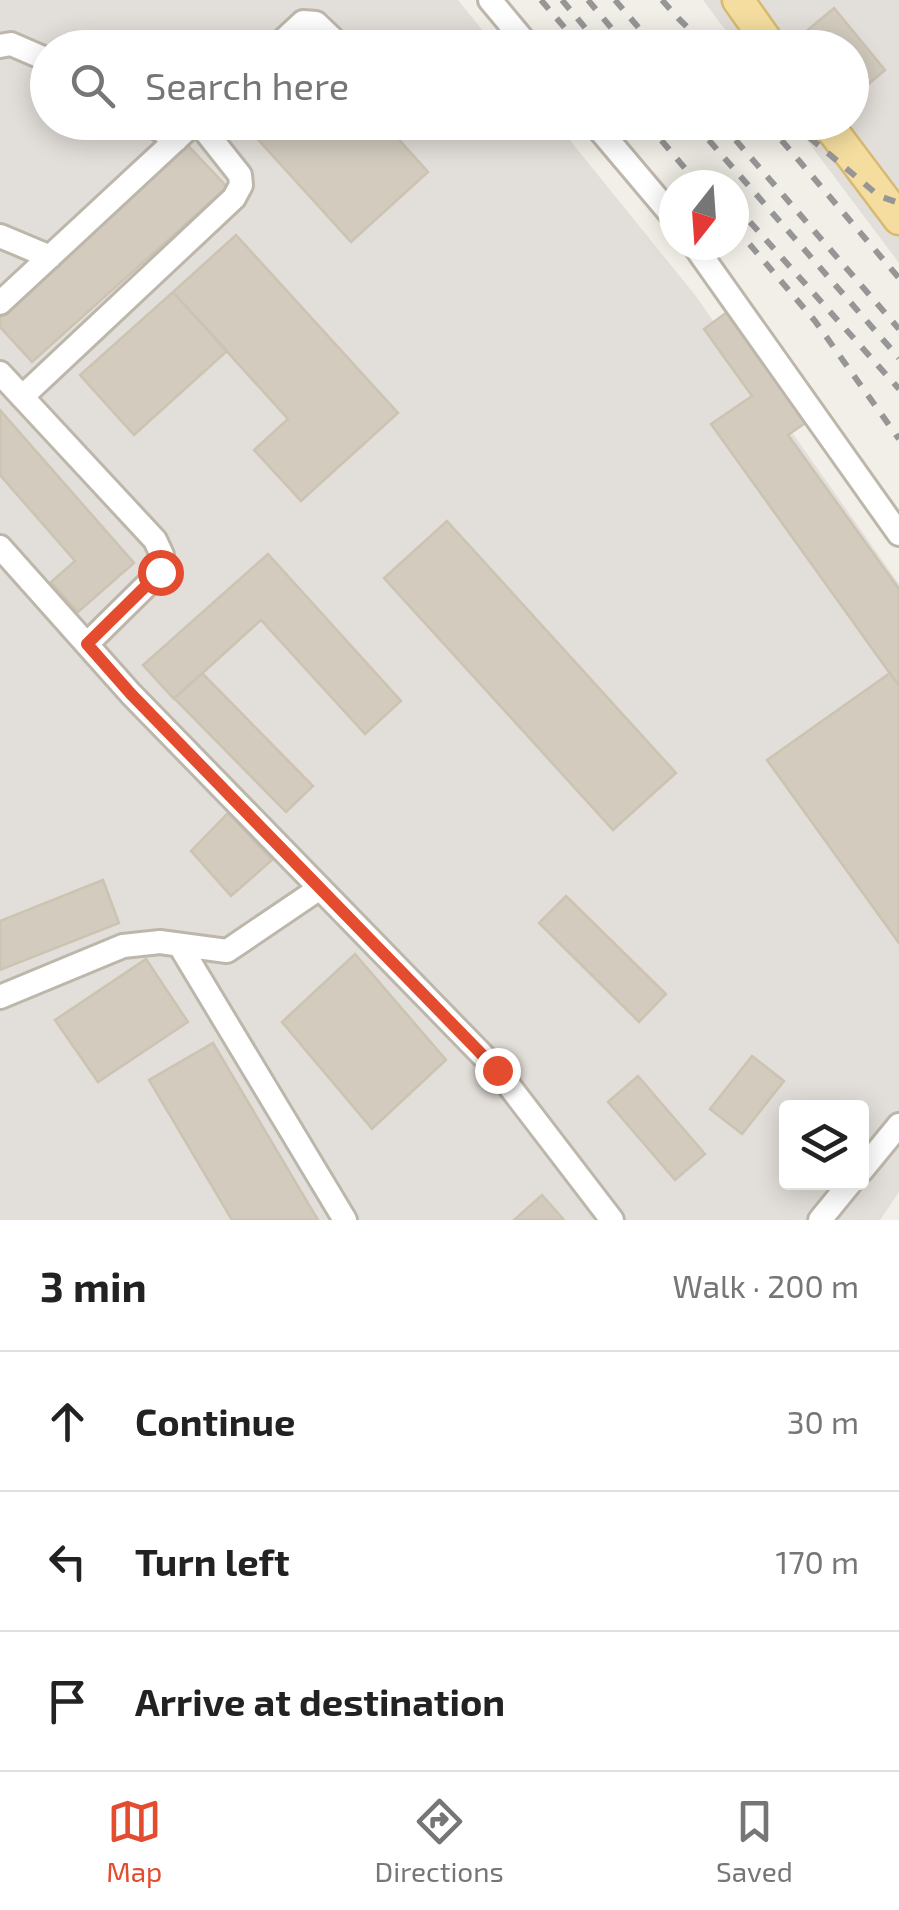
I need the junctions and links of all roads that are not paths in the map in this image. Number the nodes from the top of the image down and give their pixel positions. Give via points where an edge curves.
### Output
1 (490, 0) edge
2 (738, 0) edge
3 (295, 30) edge
4 (323, 30) edge
5 (515, 30) edge
6 (759, 30) edge
7 (4, 42) edge
8 (30, 53) edge
9 (176, 140) edge
10 (211, 140) edge
11 (609, 140) edge
12 (839, 140) edge
13 (659, 200) edge
14 (899, 220) edge
15 (0, 236) edge
16 (50, 257) junction
17 (705, 260) edge
18 (0, 304) edge
19 (0, 373) edge
20 (22, 397) junction
21 (899, 534) edge
22 (0, 546) edge
23 (87, 644) junction
24 (320, 888) junction
25 (180, 946) junction
26 (0, 997) edge
27 (899, 1125) edge
28 (869, 1161) edge
29 (844, 1190) edge
30 (345, 1220) edge
31 (612, 1220) edge
32 (820, 1220) edge

1 - 5 street
2 - 6 main road
3 - 4 street via 303,22
7 - 8 street
9 - 16 street
10 - 20 street via 240,175 234,198
11 - 13 street
12 - 14 main road
15 - 16 street
16 - 18 street
17 - 21 street
19 - 20 street
20 - 23 street via 162,555 160,572
22 - 23 street
23 - 24 street
24 - 25 street via 228,951
24 - 31 street via 497,1070
25 - 26 street via 123,946
25 - 30 street
27 - 28 street
29 - 32 street

